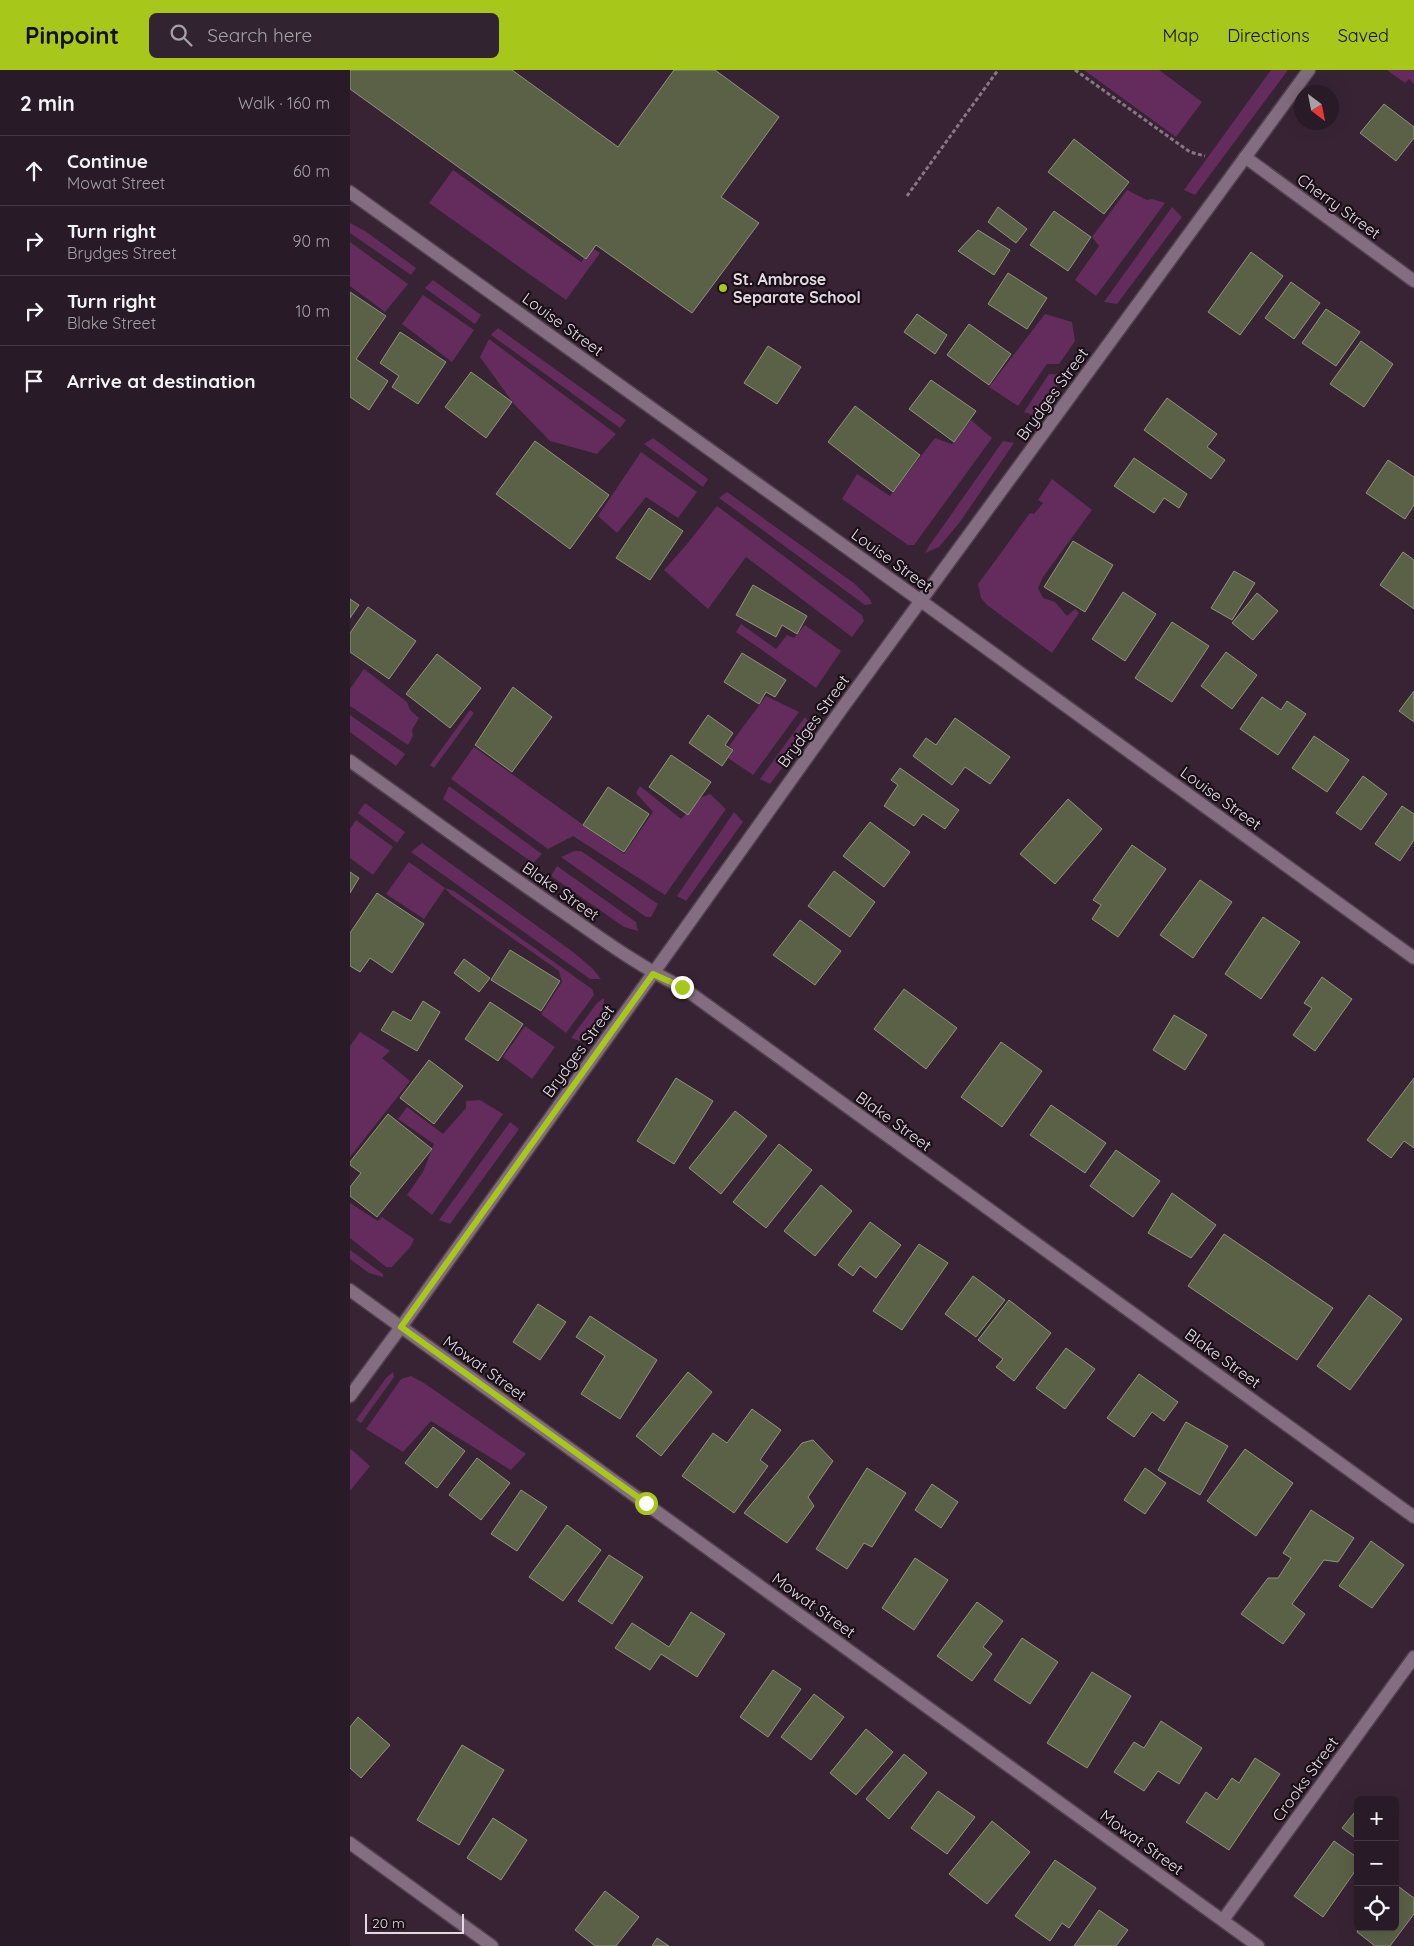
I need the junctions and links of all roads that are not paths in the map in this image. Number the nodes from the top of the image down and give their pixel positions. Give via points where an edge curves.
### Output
1 (1309, 70) edge
2 (1245, 157) junction
3 (350, 192) edge
4 (1414, 281) edge
5 (921, 601) junction
6 (350, 761) edge
7 (1414, 958) edge
8 (653, 974) junction
9 (350, 1290) edge
10 (401, 1327) junction
11 (350, 1396) edge
12 (1414, 1517) edge
13 (1414, 1657) edge
14 (350, 1843) edge
15 (1223, 1920) junction
16 (492, 1946) edge
17 (1258, 1946) edge

1 - 2 street, Brydges Street
2 - 4 street, Cherry Street
2 - 5 street, Brydges Street
3 - 5 street, Louise Street
5 - 7 street, Louise Street
5 - 8 street, Brydges Street
6 - 8 street, Blake Street
8 - 10 street, Brydges Street
8 - 12 street, Blake Street via 682,987
9 - 10 street, Mowat Street
10 - 11 street, Brydges Street
10 - 15 street, Mowat Street
13 - 15 street, Crooks Street
14 - 16 street
15 - 17 street, Mowat Street

